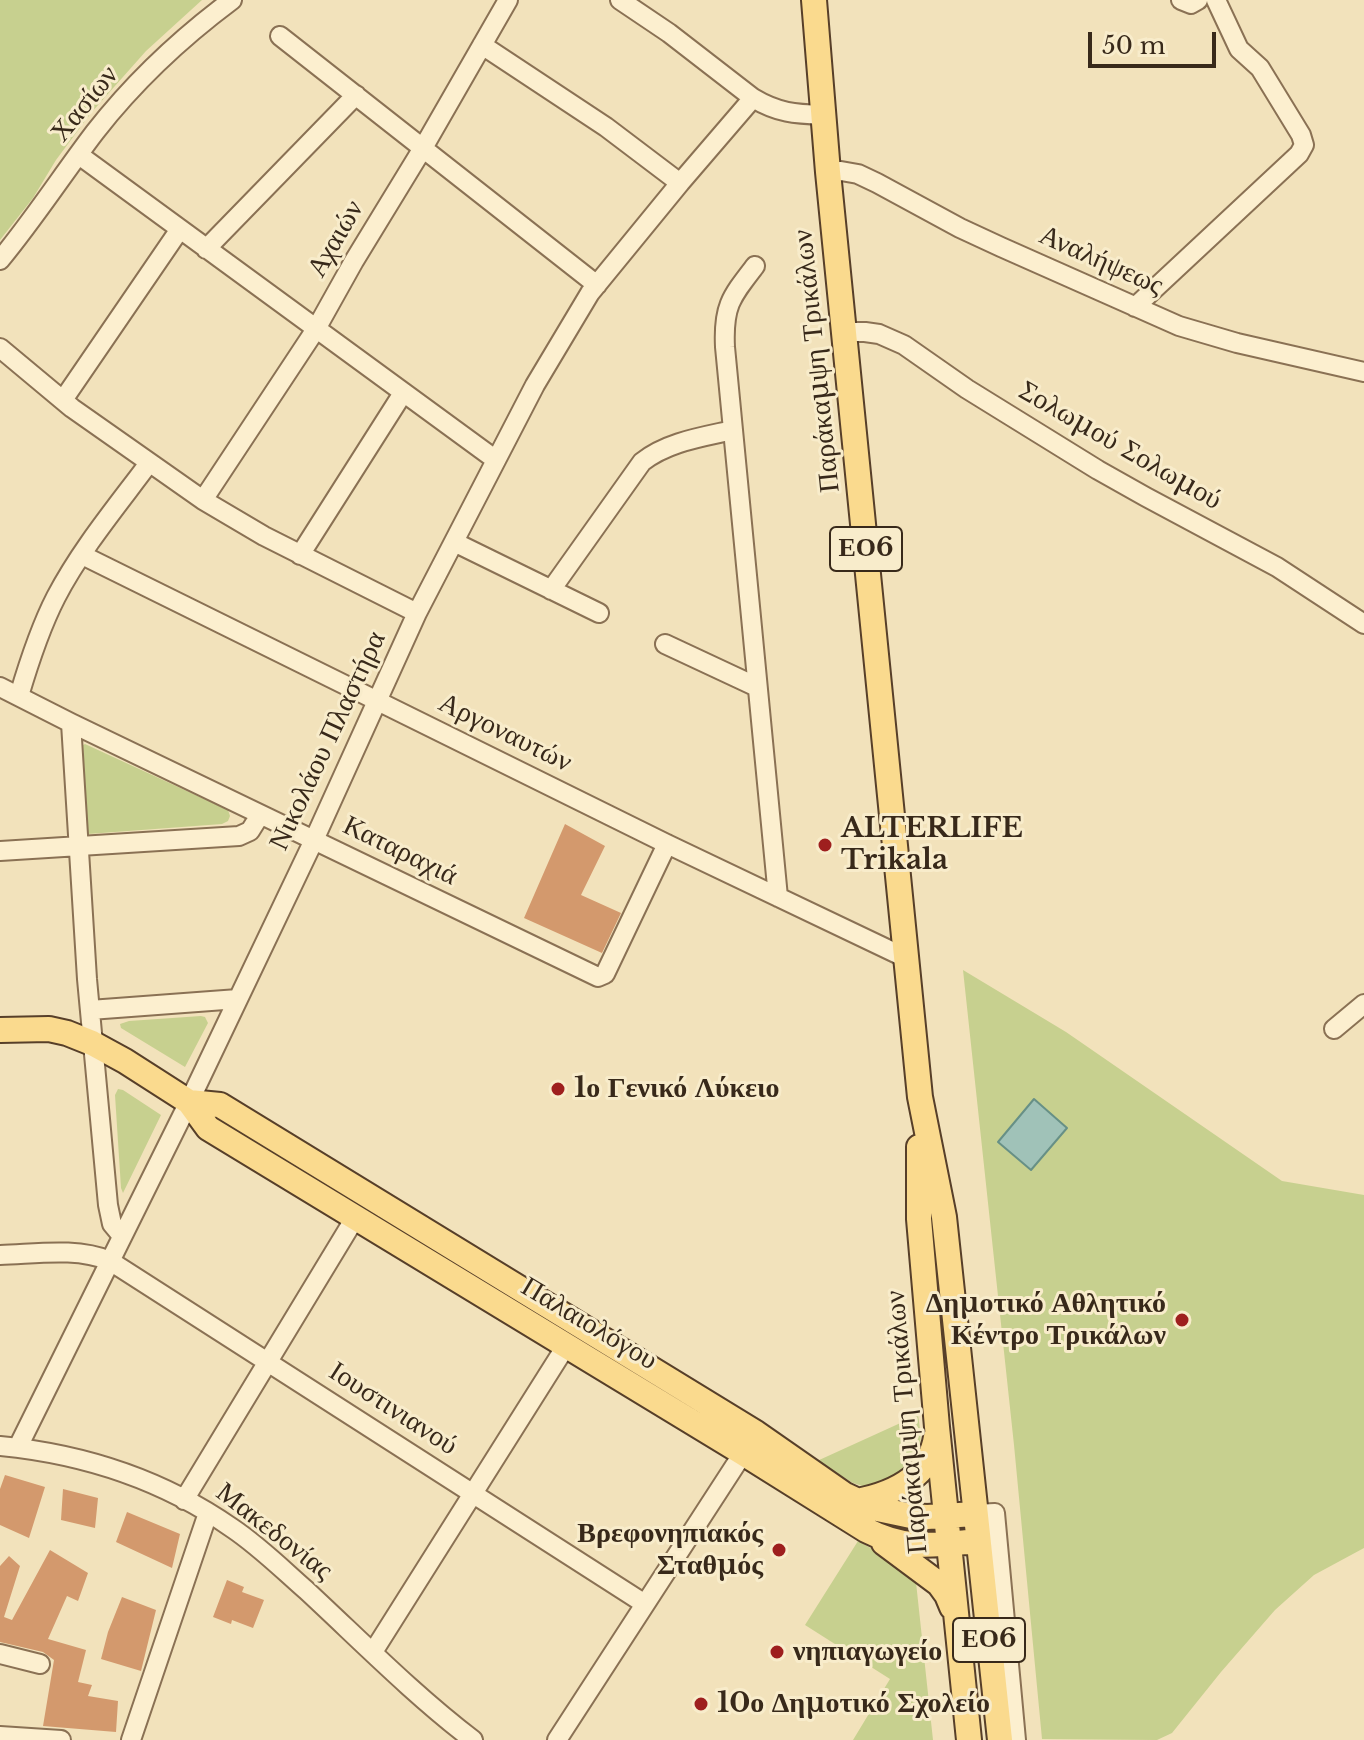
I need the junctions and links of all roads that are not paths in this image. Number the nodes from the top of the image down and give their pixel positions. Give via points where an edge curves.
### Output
1 (232, 0) edge
2 (508, 0) edge
3 (620, 0) edge
4 (814, 0) edge
5 (1181, 0) edge
6 (1198, 0) edge
7 (1216, 0) edge
8 (280, 36) dead end
9 (482, 45) junction
10 (356, 95) junction
11 (753, 98) junction
12 (823, 115) junction
13 (423, 148) junction
14 (79, 155) junction
15 (828, 172) junction
16 (680, 183) junction
17 (180, 229) junction
18 (206, 249) junction
19 (0, 260) edge
20 (755, 266) dead end
21 (597, 285) junction
22 (1135, 307) junction
23 (316, 329) junction
24 (845, 332) junction
25 (0, 348) edge
26 (1364, 372) edge
27 (403, 393) junction
28 (63, 400) junction
29 (733, 430) junction
30 (496, 460) junction
31 (149, 463) junction
32 (203, 500) junction
33 (454, 542) junction
34 (82, 555) junction
35 (300, 555) junction
36 (551, 590) junction
37 (417, 613) junction
38 (599, 613) dead end
39 (1364, 624) edge
40 (665, 644) dead end
41 (0, 687) edge
42 (757, 687) junction
43 (19, 696) junction
44 (377, 701) junction
45 (71, 723) junction
46 (260, 815) junction
47 (314, 840) junction
48 (667, 844) junction
49 (78, 846) junction
50 (0, 851) edge
51 (778, 897) junction
52 (906, 958) junction
53 (238, 999) junction
54 (1364, 1004) edge
55 (90, 1010) junction
56 (1334, 1029) dead end
57 (0, 1030) edge
58 (92, 1043) junction
59 (920, 1097) junction
60 (189, 1102) junction
61 (355, 1218) junction
62 (122, 1236) junction
63 (0, 1255) edge
64 (110, 1261) junction
65 (566, 1346) junction
66 (268, 1362) junction
67 (937, 1427) junction
68 (750, 1443) junction
69 (9, 1446) edge
70 (473, 1493) junction
71 (184, 1500) junction
72 (857, 1501) junction
73 (208, 1513) junction
74 (975, 1514) junction
75 (946, 1516) junction
76 (866, 1530) junction
77 (988, 1540) junction
78 (949, 1544) junction
79 (645, 1604) junction
80 (956, 1616) junction
81 (373, 1652) junction
82 (0, 1654) edge
83 (40, 1664) dead end
84 (0, 1736) edge
85 (465, 1737) edge
86 (61, 1740) edge
87 (131, 1740) edge
88 (557, 1740) edge
89 (969, 1740) edge
90 (1000, 1740) edge
91 (1016, 1740) edge

1 - 14 street, Χασίων via 144,76
2 - 9 street, Αχαιών
3 - 11 street
4 - 12 main road, Παράκαμψη Τρικάλων / ΕΟ6
5 - 6 street
7 - 22 street via 1239,49 1265,76 1304,145
8 - 10 street
9 - 13 street, Αχαιών
9 - 16 street
10 - 13 street
10 - 18 street
11 - 12 street via 782,112
11 - 16 street, Νικολάου Πλαστήρα
12 - 15 main road, Παράκαμψη Τρικάλων / ΕΟ6
13 - 21 street
13 - 23 street, Αχαιών
14 - 17 street
14 - 19 street, Χασίων
15 - 22 street, Αναλήψεως via 858,174 960,228
15 - 24 main road, Παράκαμψη Τρικάλων / ΕΟ6
16 - 21 street, Νικολάου Πλαστήρα
17 - 18 street
17 - 28 street
18 - 23 street
20 - 29 street via 726,313
21 - 30 street, Νικολάου Πλαστήρα
22 - 26 street, Αναλήψεως via 1222,339
23 - 27 street
23 - 32 street, Αχαιών
24 - 39 street, Σολωμού Σολωμού via 879,334 904,345 1098,470 1277,567
24 - 52 main road, Παράκαμψη Τρικάλων / ΕΟ6
25 - 28 street
27 - 30 street
27 - 35 street
28 - 31 street
29 - 36 street via 668,447 642,462
29 - 42 street
30 - 33 street, Νικολάου Πλαστήρα
31 - 32 street
31 - 34 street
32 - 35 street
33 - 36 street
33 - 37 street, Νικολάου Πλαστήρα
34 - 43 street via 53,604
34 - 44 street, Αργοναυτών
35 - 37 street
36 - 38 street
37 - 44 street, Νικολάου Πλαστήρα
40 - 42 street
41 - 43 street, Καταραχιά
42 - 51 street
43 - 45 street, Καταραχιά
44 - 47 street, Νικολάου Πλαστήρα
44 - 48 street, Αργοναυτών
45 - 46 street, Καταραχιά
45 - 49 street
46 - 47 street, Καταραχιά
46 - 49 street via 253,828 239,836
47 - 48 street, Καταραχιά via 598,977 605,974
47 - 53 street, Νικολάου Πλαστήρα
48 - 51 street, Αργοναυτών
49 - 50 street
49 - 55 street
51 - 52 street, Αργοναυτών
52 - 59 main road, Παράκαμψη Τρικάλων / ΕΟ6
53 - 55 street
53 - 60 street, Νικολάου Πλαστήρα
54 - 56 street
55 - 58 street
57 - 58 main road, Παλαιολόγου via 49,1029
58 - 60 main road, Παλαιολόγου
58 - 62 street via 108,1205 112,1224
59 - 67 main road, Παράκαμψη Τρικάλων / ΕΟ6 via 919,1219
59 - 74 main road, Παράκαμψη Τρικάλων / ΕΟ6 via 944,1217
60 - 61 main road, Παλαιολόγου via 208,1128
60 - 62 street, Νικολάου Πλαστήρα
60 - 68 main road, Παλαιολόγου via 220,1105
61 - 65 main road, Παλαιολόγου
61 - 66 street
62 - 64 street, Νικολάου Πλαστήρα
63 - 64 street via 73,1253
64 - 66 street, Ιουστινιανού
64 - 69 street, Νικολάου Πλαστήρα
65 - 68 main road, Παλαιολόγου
65 - 70 street
66 - 70 street, Ιουστινιανού
66 - 71 street
67 - 72 main road via 930,1457 917,1475 889,1492
67 - 75 main road, Παράκαμψη Τρικάλων / ΕΟ6
68 - 72 main road, Παλαιολόγου
68 - 76 main road, Παλαιολόγου
68 - 79 street
69 - 71 street, Μακεδονίας via 112,1468
70 - 79 street, Ιουστινιανού
70 - 81 street
71 - 73 street, Μακεδονίας
72 - 75 main road, Παλαιολόγου via 911,1516
73 - 81 street, Μακεδονίας via 249,1541
73 - 87 street
74 - 75 main road, Παλαιολόγου
74 - 77 main road, Παράκαμψη Τρικάλων / ΕΟ6
75 - 78 main road, Παράκαμψη Τρικάλων / ΕΟ6
76 - 78 main road, Παλαιολόγου via 907,1545
76 - 80 main road via 939,1584
77 - 78 main road, Παλαιολόγου
77 - 90 main road, Παράκαμψη Τρικάλων / ΕΟ6
77 - 91 street
78 - 80 main road, Παράκαμψη Τρικάλων / ΕΟ6
79 - 88 street
80 - 89 main road, Παράκαμψη Τρικάλων / ΕΟ6
81 - 85 street, Μακεδονίας
82 - 83 street
84 - 86 street

